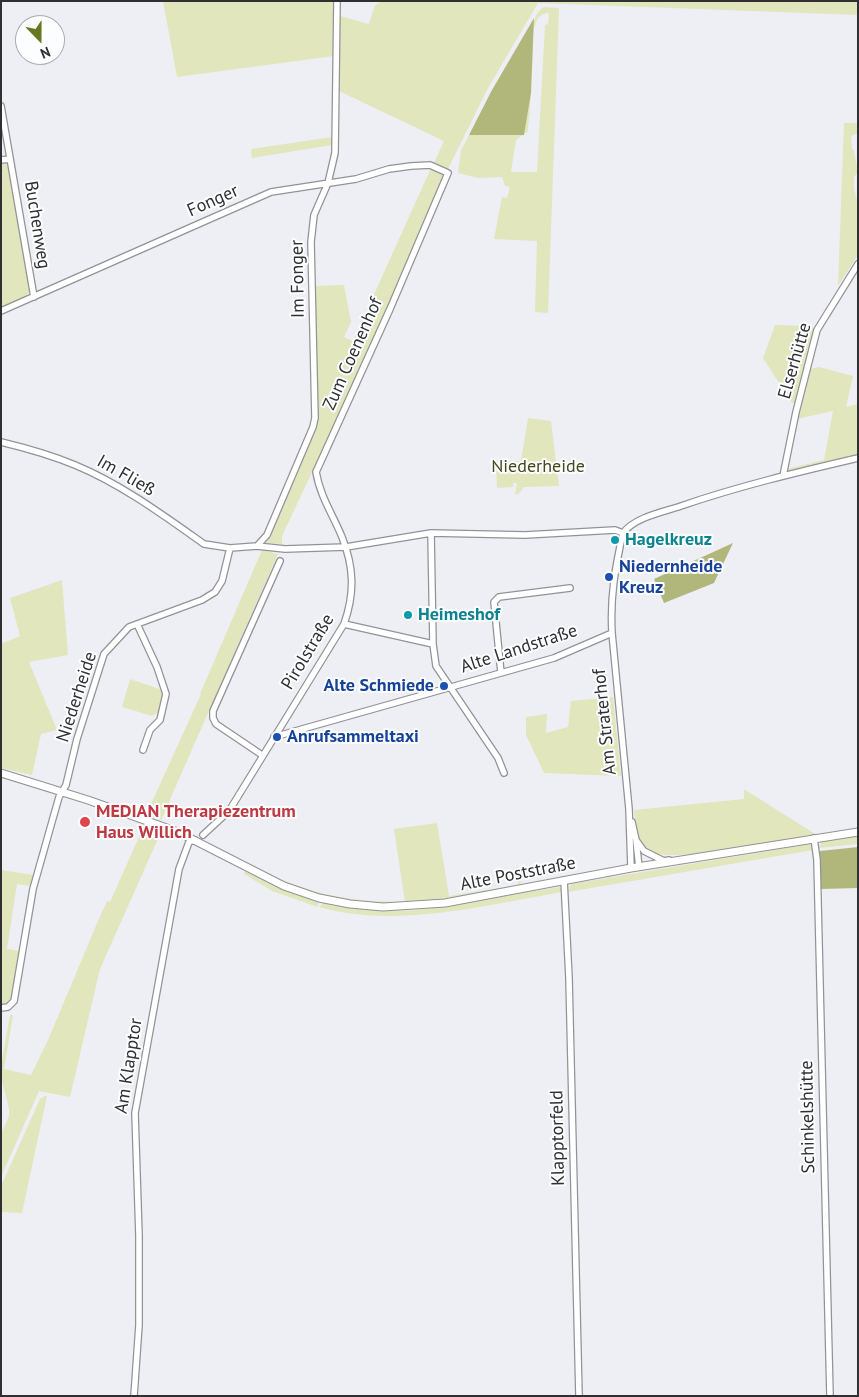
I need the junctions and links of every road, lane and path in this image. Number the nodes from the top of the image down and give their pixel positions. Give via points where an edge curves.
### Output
1 (337, 1) edge
2 (1, 107) edge
3 (4, 133) edge
4 (10, 158) junction
5 (1, 160) edge
6 (448, 173) joint
7 (328, 183) junction
8 (858, 264) edge
9 (34, 297) junction
10 (1, 312) edge
11 (1, 442) edge
12 (858, 458) edge
13 (783, 476) junction
14 (431, 532) junction
15 (623, 533) junction
16 (257, 546) junction
17 (346, 547) junction
18 (230, 548) junction
19 (280, 561) dead end
20 (570, 588) dead end
21 (137, 624) junction
22 (344, 624) junction
23 (612, 633) junction
24 (433, 644) junction
25 (501, 673) junction
26 (449, 687) junction
27 (274, 737) junction
28 (143, 750) dead end
29 (262, 755) junction
30 (1, 772) edge
31 (504, 773) dead end
32 (62, 792) junction
33 (629, 809) junction
34 (858, 832) edge
35 (203, 835) dead end
36 (814, 838) junction
37 (195, 840) junction
38 (636, 840) junction
39 (689, 859) junction
40 (639, 867) junction
41 (631, 868) junction
42 (564, 880) junction
43 (1, 1008) edge
44 (134, 1396) edge
45 (579, 1396) edge
46 (830, 1396) edge

1 - 7 street, Im Fonger via 334,153
2 - 3 street, Buchenweg
3 - 4 street, Buchenweg
4 - 5 street, Buchenweg
4 - 9 street, Buchenweg
6 - 7 street, Fonger via 430,164
6 - 17 street, Zum Coenenhof via 316,472 323,498
7 - 9 street, Fonger via 271,192
7 - 16 street, Im Fonger via 314,215 311,242 315,418 267,535
8 - 13 street, Elserhütte via 817,330
9 - 10 street, Fonger
11 - 18 street, Im Fließ via 75,465 139,500 204,544
12 - 13 street
13 - 15 street via 661,512 641,520
14 - 15 street via 525,534 615,530
14 - 17 street
14 - 24 street
15 - 23 street via 612,589
16 - 17 street via 286,549
16 - 18 street
17 - 22 street, Pirolstraße via 353,592
18 - 21 street, Niederheide via 222,580 215,592
19 - 29 street via 213,711 216,724
20 - 25 street via 499,597 494,602
21 - 28 street via 166,694 160,720 150,730
21 - 32 street, Niederheide via 129,627 104,654
22 - 24 street
22 - 27 street, Pirolstraße
23 - 25 street, Alte Landstraße via 554,658
23 - 33 street, Am Straterhof
24 - 26 street via 436,666
25 - 26 street, Alte Landstraße
26 - 27 street, Alte Landstraße
26 - 31 street via 498,758
27 - 29 street
29 - 35 street via 228,811
30 - 32 street, Alte Poststraße
32 - 37 street, Alte Poststraße via 136,816
32 - 43 street, Niederheide via 33,889 14,1000 10,1006
33 - 38 street, Am Straterhof
33 - 41 street, Am Straterhof
34 - 36 street, Alte Poststraße
36 - 39 street, Alte Poststraße
36 - 46 street, Schinkelshütte
37 - 42 street, Alte Poststraße via 284,886 350,904 383,907 445,903
37 - 44 street, Am Klapptor via 189,842 178,869 135,1113 139,1325
38 - 39 street via 644,851 664,860
38 - 40 street, Am Straterhof
39 - 40 street, Alte Poststraße
40 - 41 street, Alte Poststraße
41 - 42 street, Alte Poststraße
42 - 45 street, Klapptorfeld

